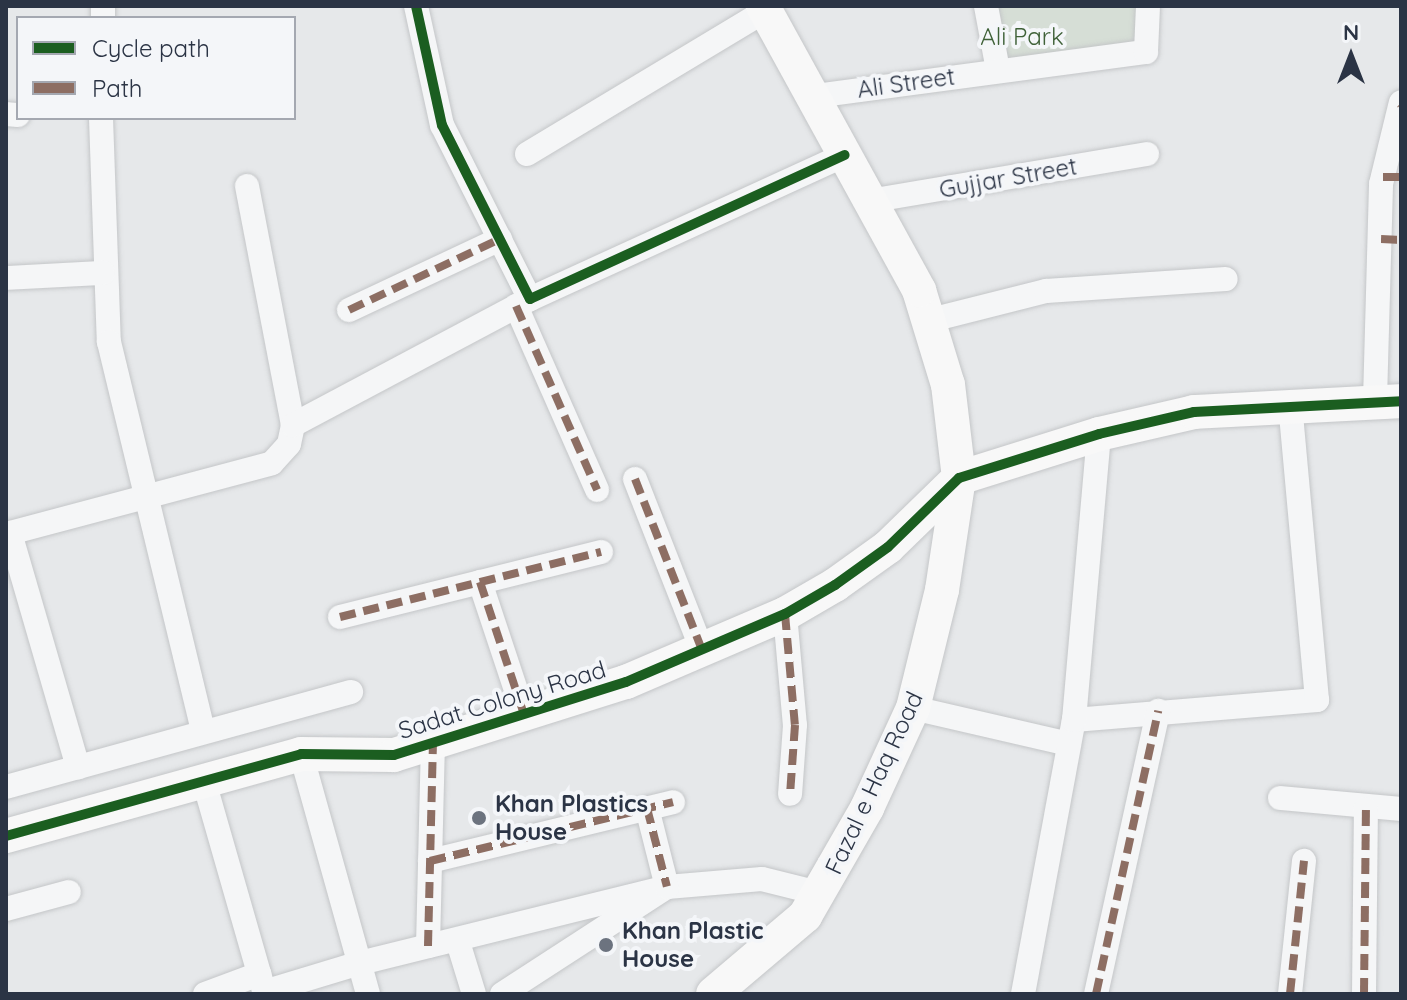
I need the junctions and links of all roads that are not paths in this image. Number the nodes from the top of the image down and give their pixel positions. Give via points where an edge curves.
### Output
1 (416, 6) edge
2 (986, 6) edge
3 (1148, 6) edge
4 (764, 8) edge
5 (998, 70) junction
6 (815, 96) junction
7 (1401, 104) edge
8 (101, 120) edge
9 (527, 154) dead end
10 (1147, 154) dead end
11 (845, 155) junction
12 (1392, 177) edge
13 (247, 186) dead end
14 (869, 201) junction
15 (500, 239) junction
16 (1391, 239) edge
17 (103, 273) junction
18 (6, 278) edge
19 (1226, 279) dead end
20 (523, 302) junction
21 (349, 310) dead end
22 (931, 320) junction
23 (1388, 400) edge
24 (1290, 405) junction
25 (293, 425) junction
26 (1099, 434) junction
27 (959, 478) junction
28 (635, 479) dead end
29 (597, 490) dead end
30 (142, 497) junction
31 (8, 533) edge
32 (601, 552) dead end
33 (480, 582) junction
34 (785, 614) junction
35 (340, 617) dead end
36 (702, 650) junction
37 (351, 692) dead end
38 (913, 708) junction
39 (1158, 711) junction
40 (524, 714) junction
41 (203, 732) junction
42 (1072, 732) junction
43 (433, 745) junction
44 (301, 754) junction
45 (78, 767) junction
46 (203, 778) junction
47 (6, 787) edge
48 (790, 794) dead end
49 (1280, 798) dead end
50 (673, 802) dead end
51 (647, 808) junction
52 (1366, 809) junction
53 (1401, 809) edge
54 (6, 836) edge
55 (430, 861) junction
56 (1304, 861) dead end
57 (667, 887) junction
58 (69, 892) dead end
59 (822, 894) junction
60 (6, 909) edge
61 (458, 942) junction
62 (428, 946) junction
63 (360, 963) junction
64 (263, 987) edge
65 (205, 994) edge
66 (368, 994) edge
67 (474, 994) edge
68 (502, 994) edge
69 (713, 994) edge
70 (1023, 994) edge
71 (1096, 994) edge
72 (1290, 994) edge
73 (1364, 994) edge

1 - 15 street via 442,125
2 - 5 street
3 - 5 street, Ali Street via 1146,52
4 - 6 street, Fazal e Haq Road
4 - 9 street
5 - 6 street, Ali Street
6 - 11 street, Fazal e Haq Road
7 - 12 street
8 - 17 street
10 - 14 street, Gujjar Street
11 - 14 street, Fazal e Haq Road
11 - 20 street
12 - 16 street
13 - 25 street
14 - 22 street, Fazal e Haq Road
15 - 20 street
15 - 21 street
16 - 23 street
17 - 18 street
17 - 30 street via 109,342
19 - 22 street via 1046,291
20 - 25 street
20 - 29 street
22 - 27 street, Fazal e Haq Road via 955,420
23 - 24 street
24 - 26 street via 1194,412
24 - 39 street via 1317,700
25 - 30 street via 289,444 272,463
26 - 27 street
26 - 42 street
27 - 34 street, Sadat Colony Road via 888,547
27 - 38 street, Fazal e Haq Road via 942,590
28 - 36 street
30 - 31 street
30 - 41 street
31 - 45 street
32 - 33 street
33 - 35 street
33 - 40 street
34 - 36 street, Sadat Colony Road
34 - 48 street via 795,725
36 - 40 street, Sadat Colony Road via 626,682
37 - 41 street
38 - 42 street
38 - 59 street, Fazal e Haq Road
39 - 42 street
39 - 71 street
40 - 43 street, Sadat Colony Road
41 - 45 street
42 - 70 street
43 - 44 street, Sadat Colony Road via 394,755
43 - 55 street
44 - 46 street, Sadat Colony Road
44 - 63 street
45 - 47 street
46 - 54 street, Sadat Colony Road
46 - 64 street
49 - 52 street
50 - 51 street
51 - 55 street
51 - 57 street
52 - 53 street
52 - 73 street
55 - 62 street
56 - 72 street
57 - 59 street via 762,879
57 - 61 street via 571,908
57 - 68 street
58 - 60 street
59 - 69 street, Fazal e Haq Road via 805,916
61 - 62 street
61 - 67 street
62 - 63 street
63 - 64 street
63 - 66 street
64 - 65 street

